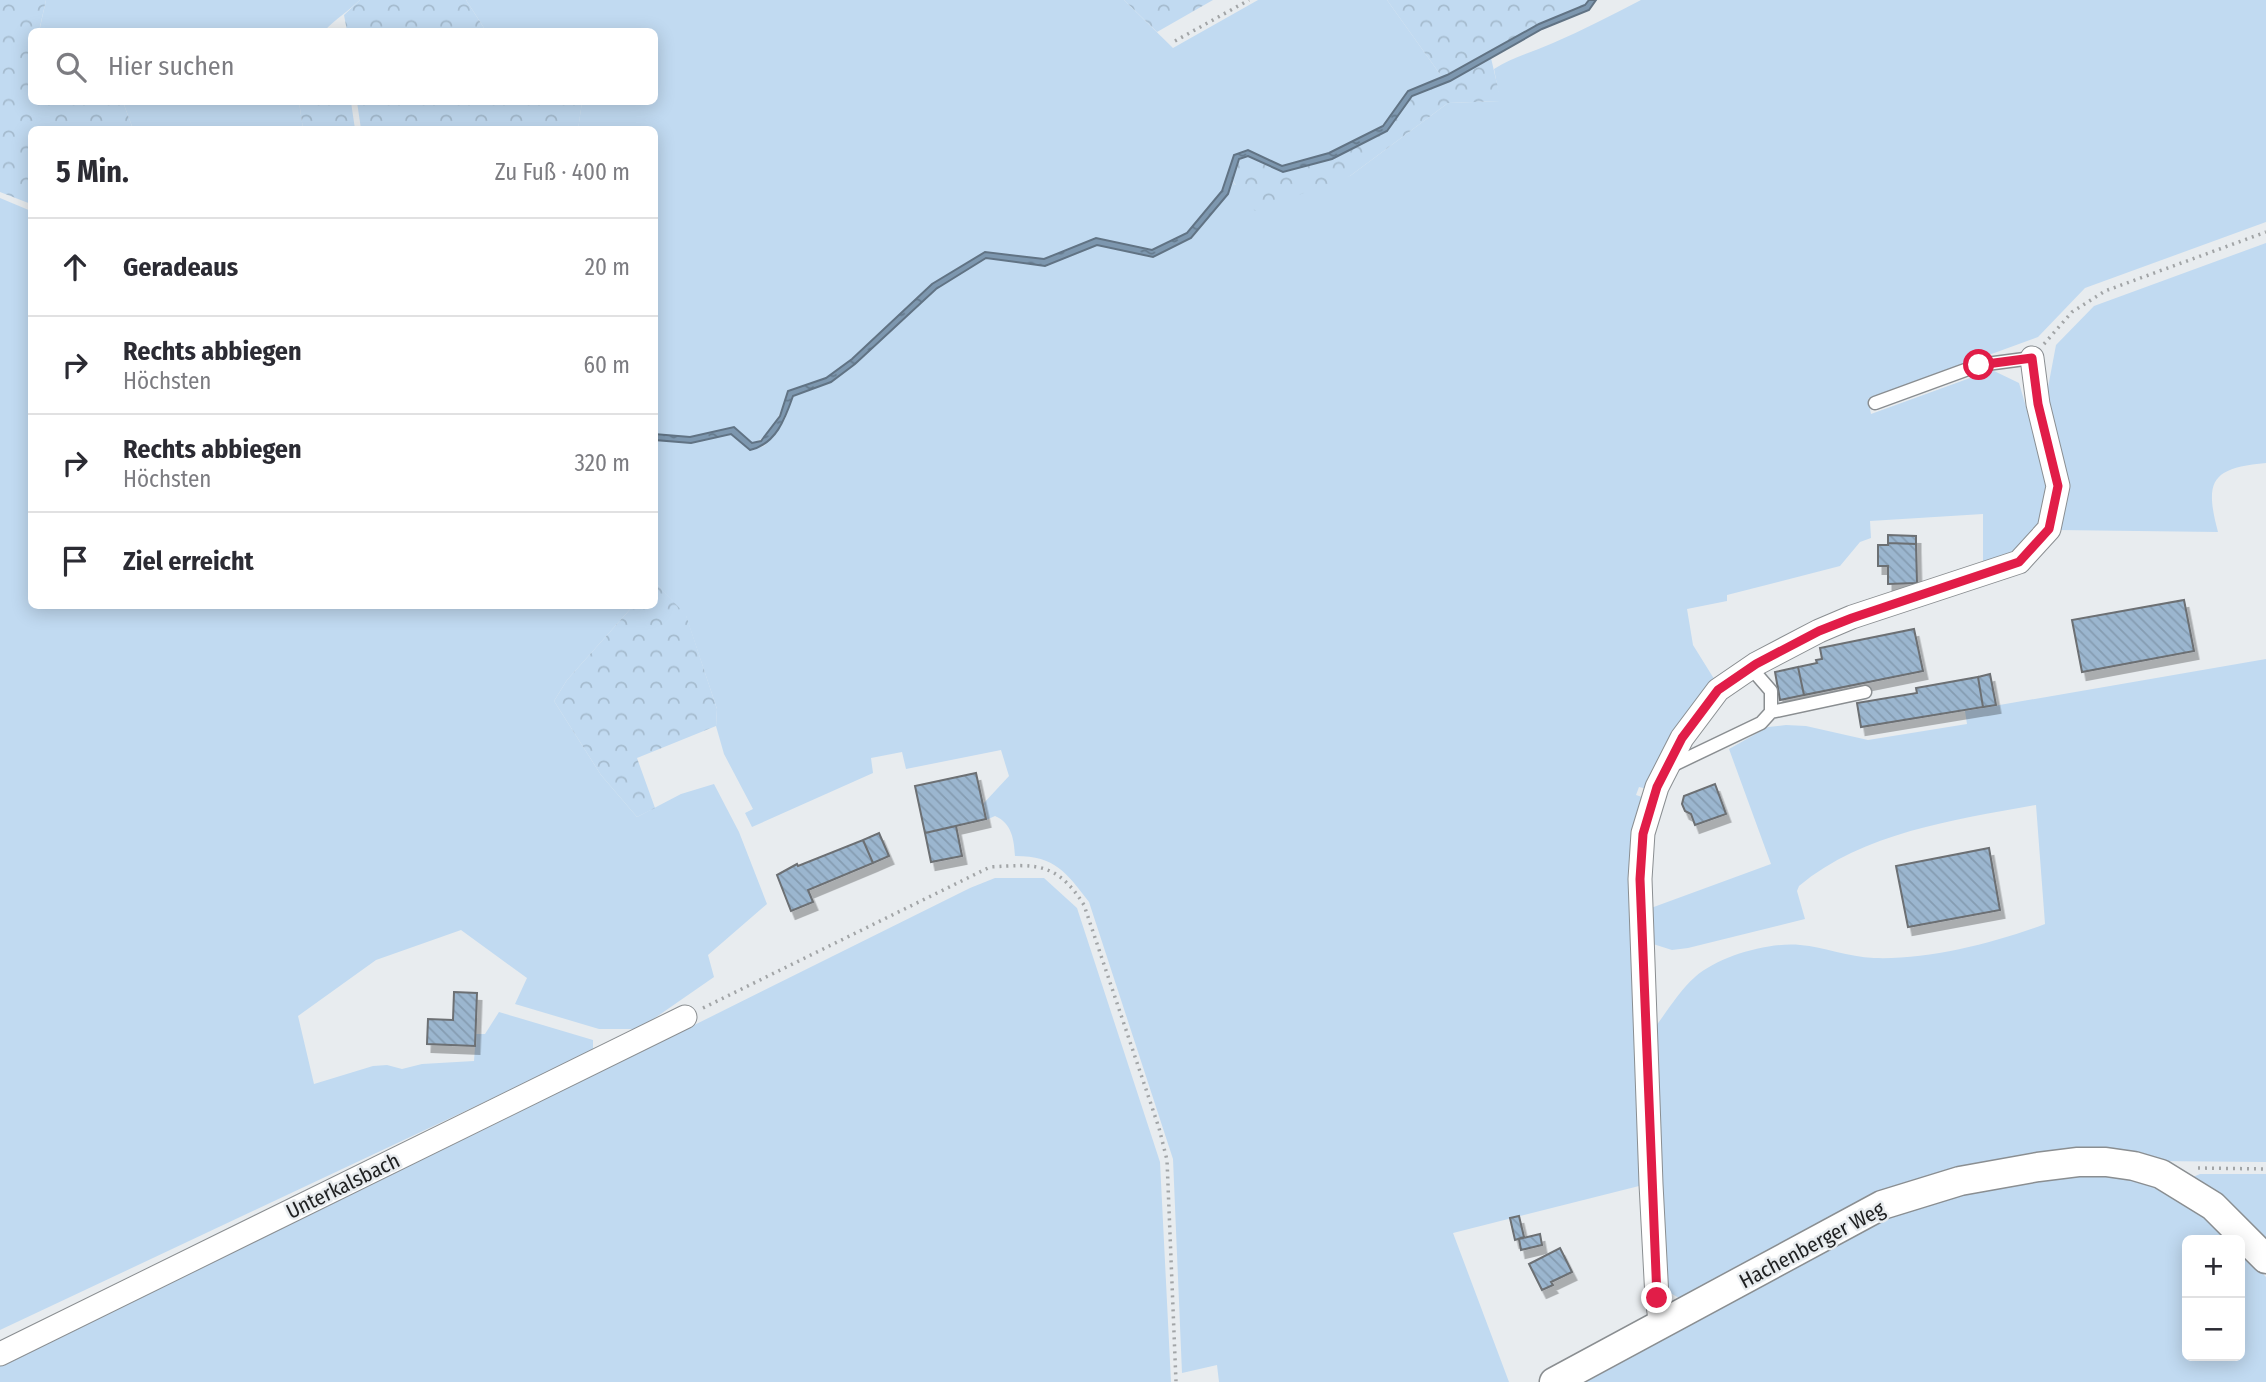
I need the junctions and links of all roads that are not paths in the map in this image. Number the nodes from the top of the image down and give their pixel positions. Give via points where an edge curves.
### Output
1 (2032, 358) joint
2 (1875, 403) dead end
3 (1751, 668) junction
4 (1865, 692) dead end
5 (1771, 712) junction
6 (1667, 768) junction
7 (685, 1017) road end
8 (2266, 1259) edge
9 (1661, 1325) junction
10 (0, 1354) edge
11 (1554, 1382) edge

1 - 2 lane via 1979,365
1 - 3 street via 2058,486 2049,529 2034,547 2019,562 1841,622
3 - 5 lane via 1771,691
3 - 6 street via 1718,690 1682,738
4 - 5 lane
5 - 6 lane via 1761,723
6 - 9 street via 1647,815 1640,879
7 - 10 street, Unterkalsbach
8 - 9 street, Hachenberger Weg via 2213,1206 2161,1174 2134,1166 2078,1162 1961,1181 1882,1205
9 - 11 street, Hachenberger Weg

